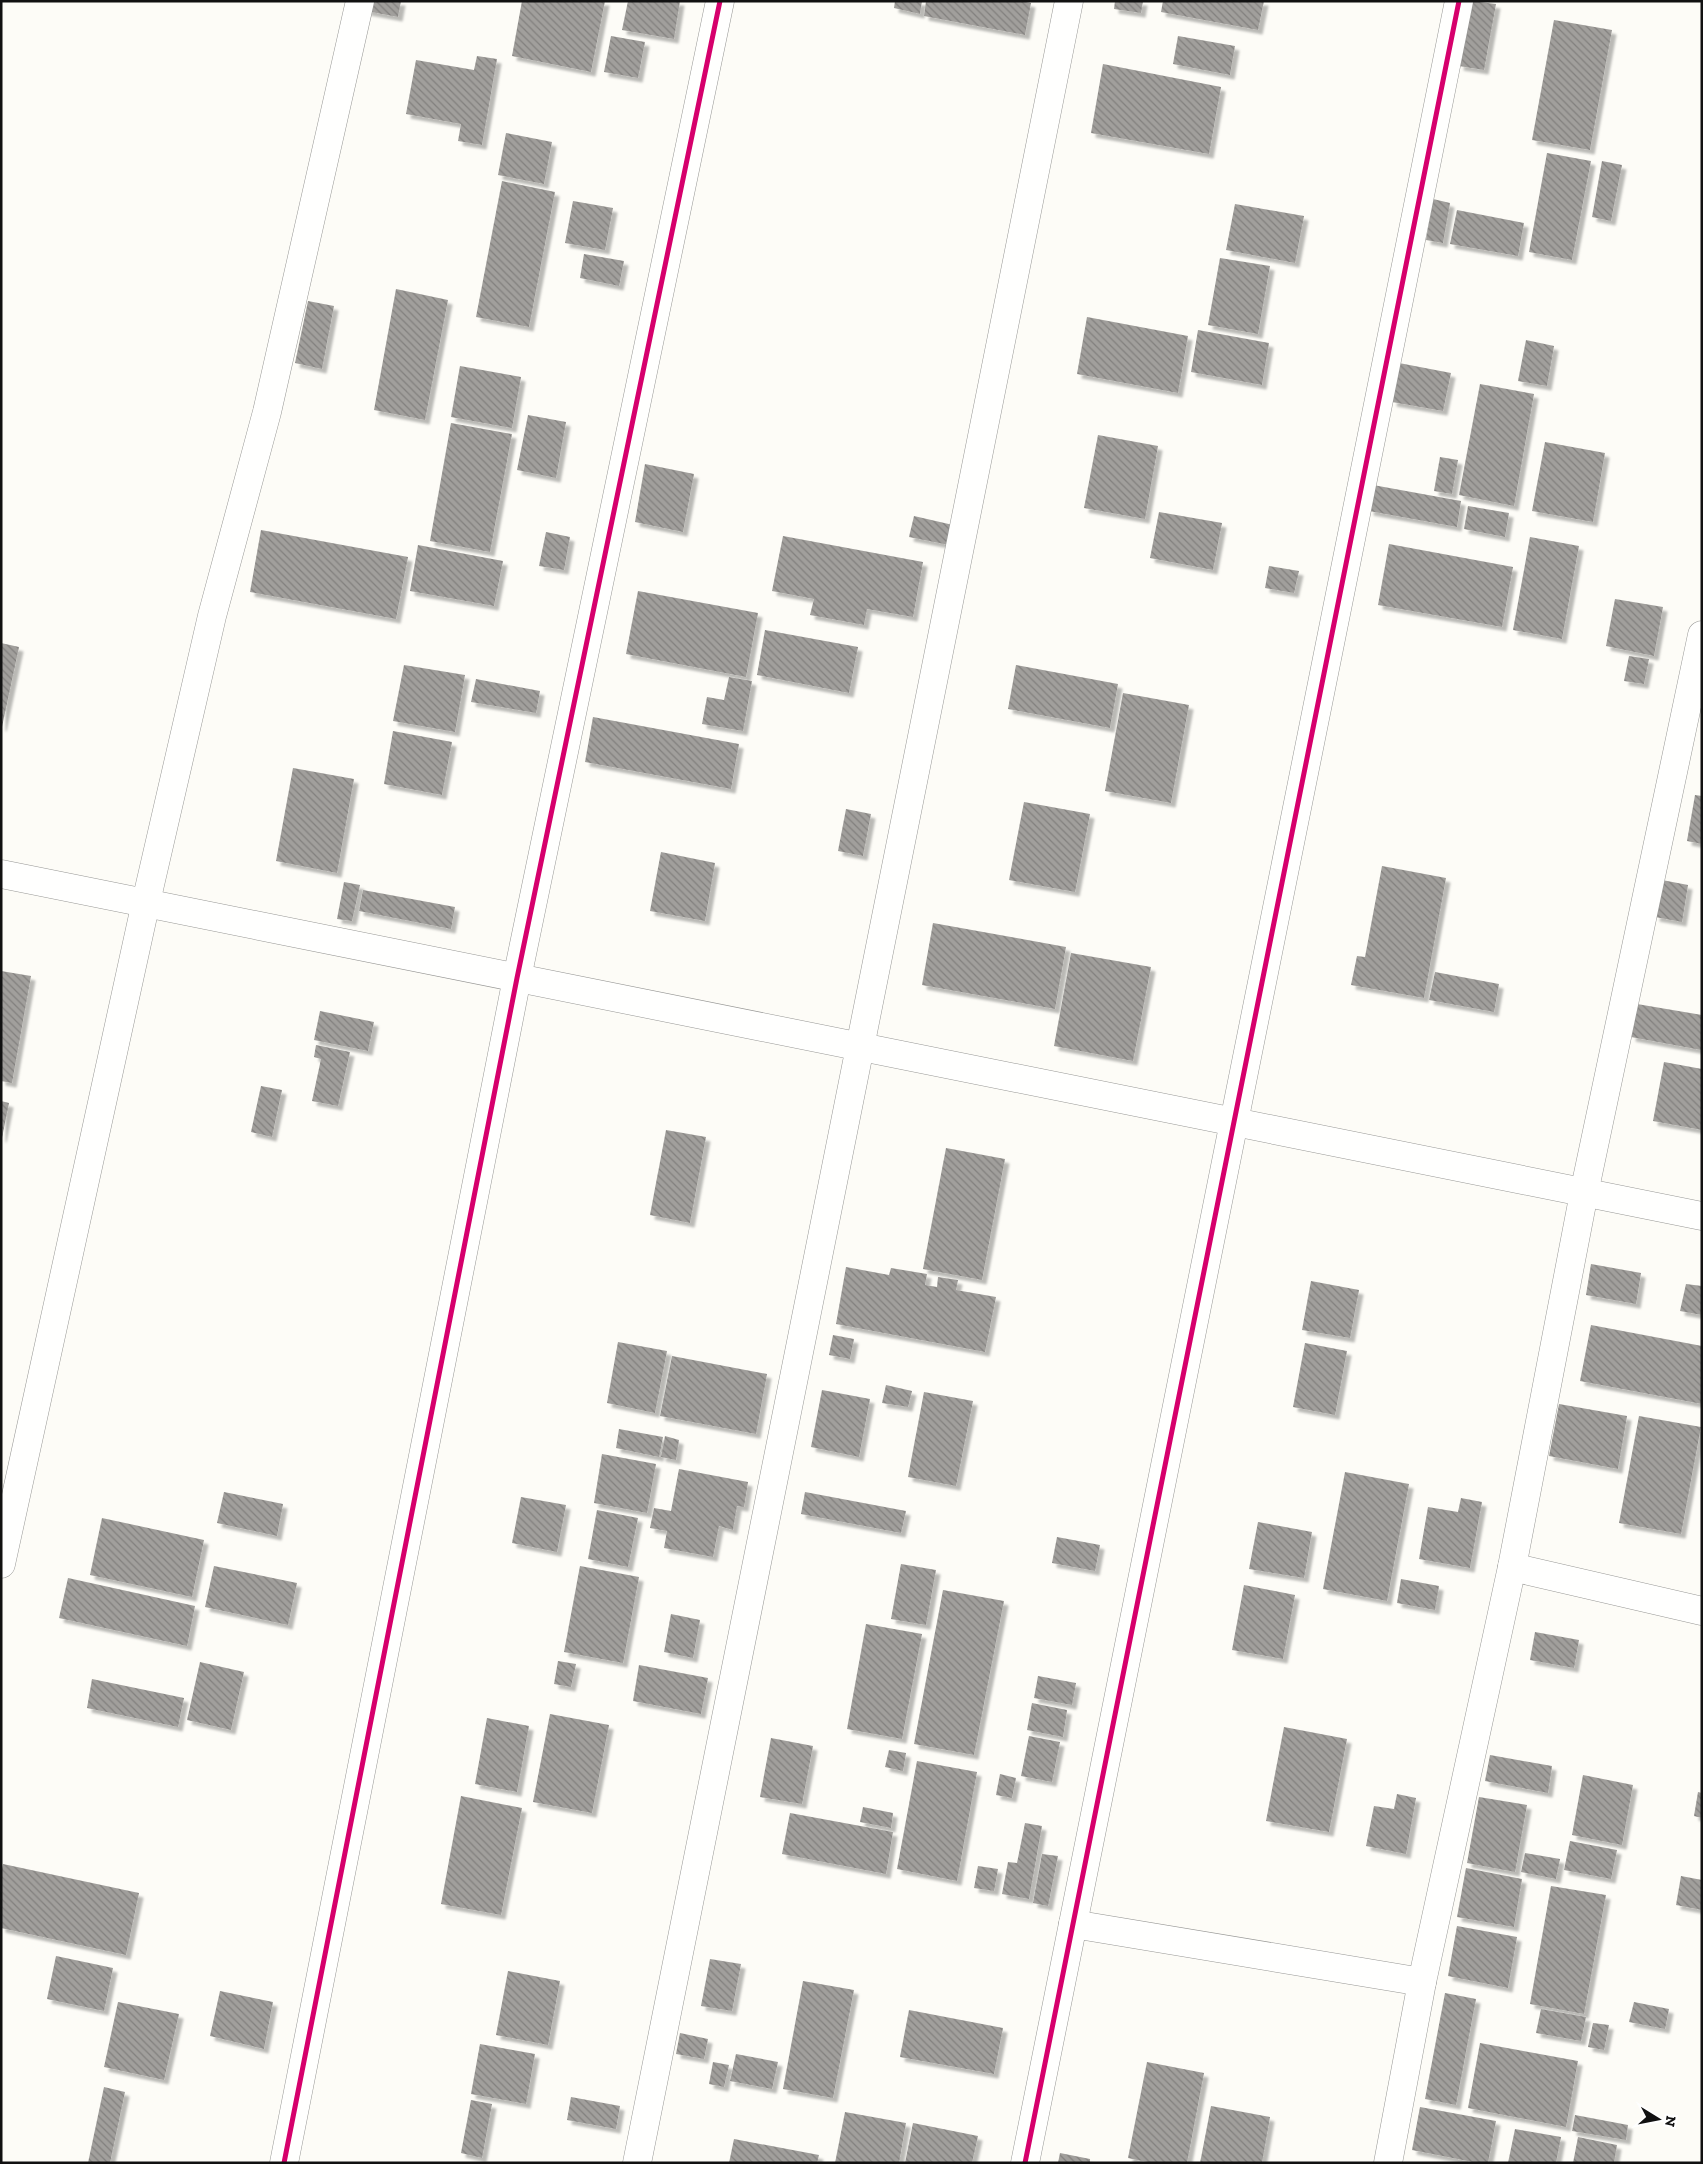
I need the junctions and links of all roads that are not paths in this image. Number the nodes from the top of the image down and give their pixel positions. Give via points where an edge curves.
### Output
1 (360, 1) edge
2 (720, 1) edge
3 (1068, 1) edge
4 (1459, 1) edge
5 (1702, 635) edge
6 (1, 874) edge
7 (146, 902) junction
8 (518, 978) junction
9 (860, 1047) junction
10 (1234, 1123) junction
11 (1584, 1193) junction
12 (1702, 1216) edge
13 (1, 1564) edge
14 (1512, 1567) junction
15 (1702, 1611) edge
16 (1073, 1924) junction
17 (1422, 1982) junction
18 (284, 2163) edge
19 (637, 2163) edge
20 (1025, 2163) edge
21 (1388, 2163) edge

1 - 7 street via 267,412 212,616
2 - 8 street
3 - 9 street
4 - 10 street
5 - 11 street
6 - 7 street
7 - 8 street
7 - 13 street
8 - 9 street
8 - 18 street
9 - 10 street
9 - 19 street
10 - 11 street
10 - 16 street
11 - 12 street
11 - 14 street
14 - 15 street
14 - 17 street
16 - 17 street
16 - 20 street
17 - 21 street

